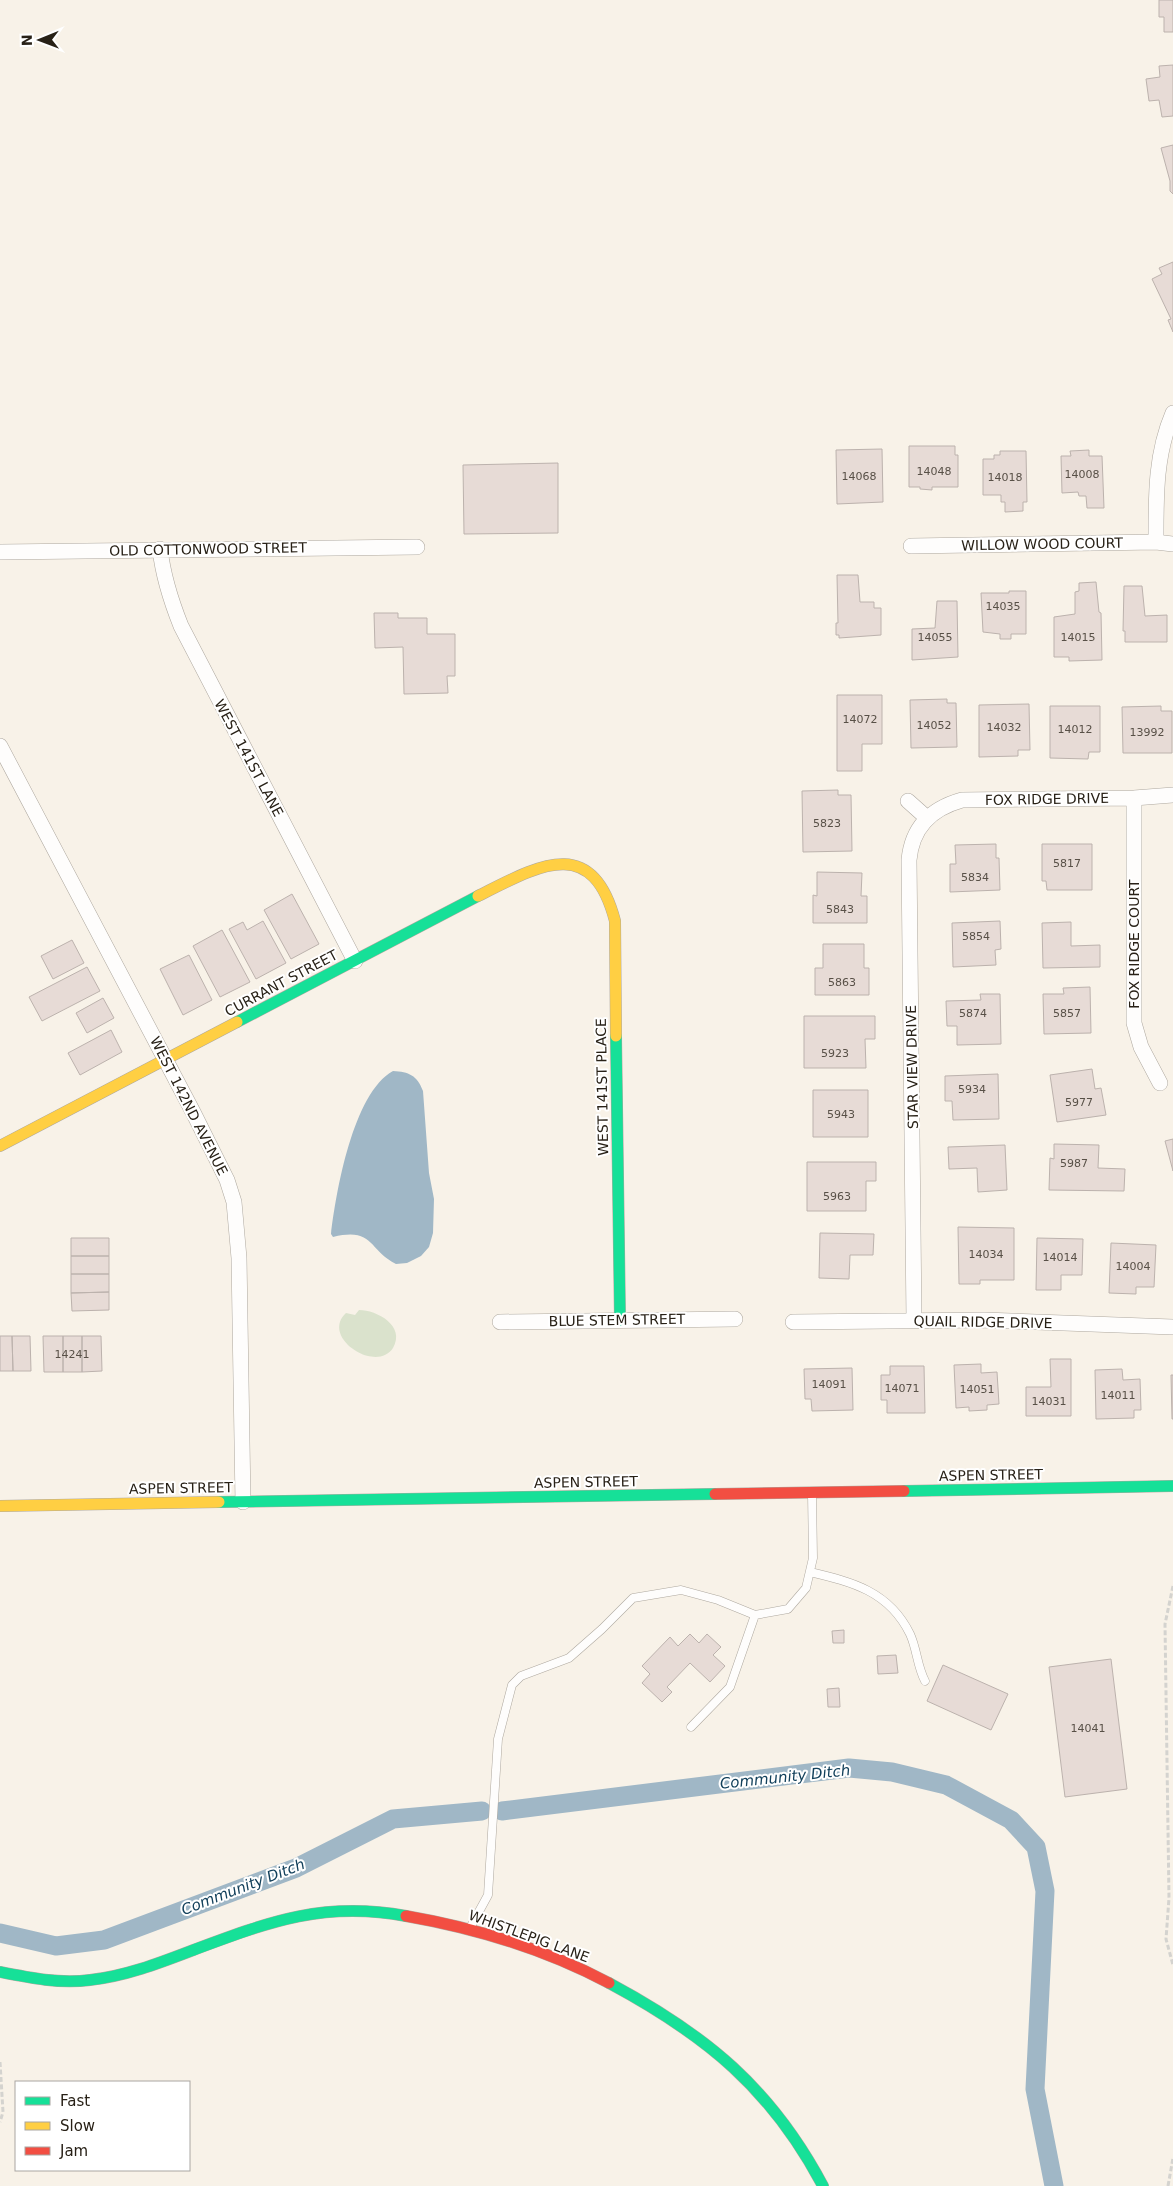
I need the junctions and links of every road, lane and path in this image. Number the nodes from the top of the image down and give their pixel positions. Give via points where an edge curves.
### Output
1 (1173, 413) edge
2 (1156, 542) junction
3 (1173, 544) edge
4 (911, 546) dead end
5 (417, 547) dead end
6 (160, 550) junction
7 (0, 552) edge
8 (0, 746) edge
9 (1173, 795) edge
10 (1134, 798) junction
11 (908, 801) dead end
12 (926, 818) junction
13 (580, 868) joint
14 (355, 961) junction
15 (166, 1060) junction
16 (1160, 1084) dead end
17 (0, 1146) edge
18 (735, 1319) dead end
19 (620, 1320) junction
20 (914, 1320) junction
21 (500, 1322) dead end
22 (793, 1322) dead end
23 (1173, 1327) edge
24 (1173, 1486) edge
25 (812, 1493) junction
26 (243, 1502) junction
27 (0, 1506) edge
28 (810, 1572) junction
29 (1173, 1586) edge
30 (755, 1615) junction
31 (925, 1681) dead end
32 (691, 1727) dead end
33 (469, 1930) junction
34 (1173, 1965) edge
35 (0, 1972) edge
36 (0, 2062) edge
37 (0, 2122) edge
38 (1173, 2158) edge
39 (823, 2186) edge
40 (1168, 2186) edge

1 - 2 street via 1157,472
2 - 3 street, WILLOW WOOD COURT
2 - 4 street, WILLOW WOOD COURT
5 - 6 street, OLD COTTONWOOD STREET
6 - 7 street, OLD COTTONWOOD STREET
6 - 14 street, WEST 141ST LANE via 169,594 181,626
8 - 15 street, WEST 142ND AVENUE
9 - 10 street, FOX RIDGE DRIVE
10 - 12 street, FOX RIDGE DRIVE via 962,800 946,804
10 - 16 street, FOX RIDGE COURT via 1134,1023 1141,1047
11 - 12 street
12 - 20 street, STAR VIEW DRIVE via 916,831 910,860
13 - 14 street, CURRANT STREET via 551,862 539,866
13 - 19 street, WEST 141ST PLACE via 605,888 615,921
14 - 15 street, CURRANT STREET
15 - 17 street, CURRANT STREET
15 - 26 street, WEST 142ND AVENUE via 226,1180 237,1219 243,1381
18 - 19 street, BLUE STEM STREET
19 - 21 street, BLUE STEM STREET
20 - 22 street, QUAIL RIDGE DRIVE
20 - 23 street, QUAIL RIDGE DRIVE
24 - 25 street, ASPEN STREET
25 - 26 street, ASPEN STREET
25 - 28 lane via 813,1558
26 - 27 street, ASPEN STREET
28 - 30 lane via 806,1588 788,1609
28 - 31 lane via 868,1590 896,1610 910,1635
29 - 34 path via 1165,1624 1169,1898 1166,1939
30 - 32 lane via 730,1687
30 - 33 lane via 681,1590 632,1598 569,1658 521,1676 512,1685 498,1739 488,1895
33 - 35 street, WHISTLEPIG LANE via 420,1917 338,1910 291,1918 151,1965 93,1980 40,1980
33 - 39 street, WHISTLEPIG LANE via 590,1973 685,2028 732,2065 768,2101 804,2152
36 - 37 path via 3,2112
38 - 40 path

